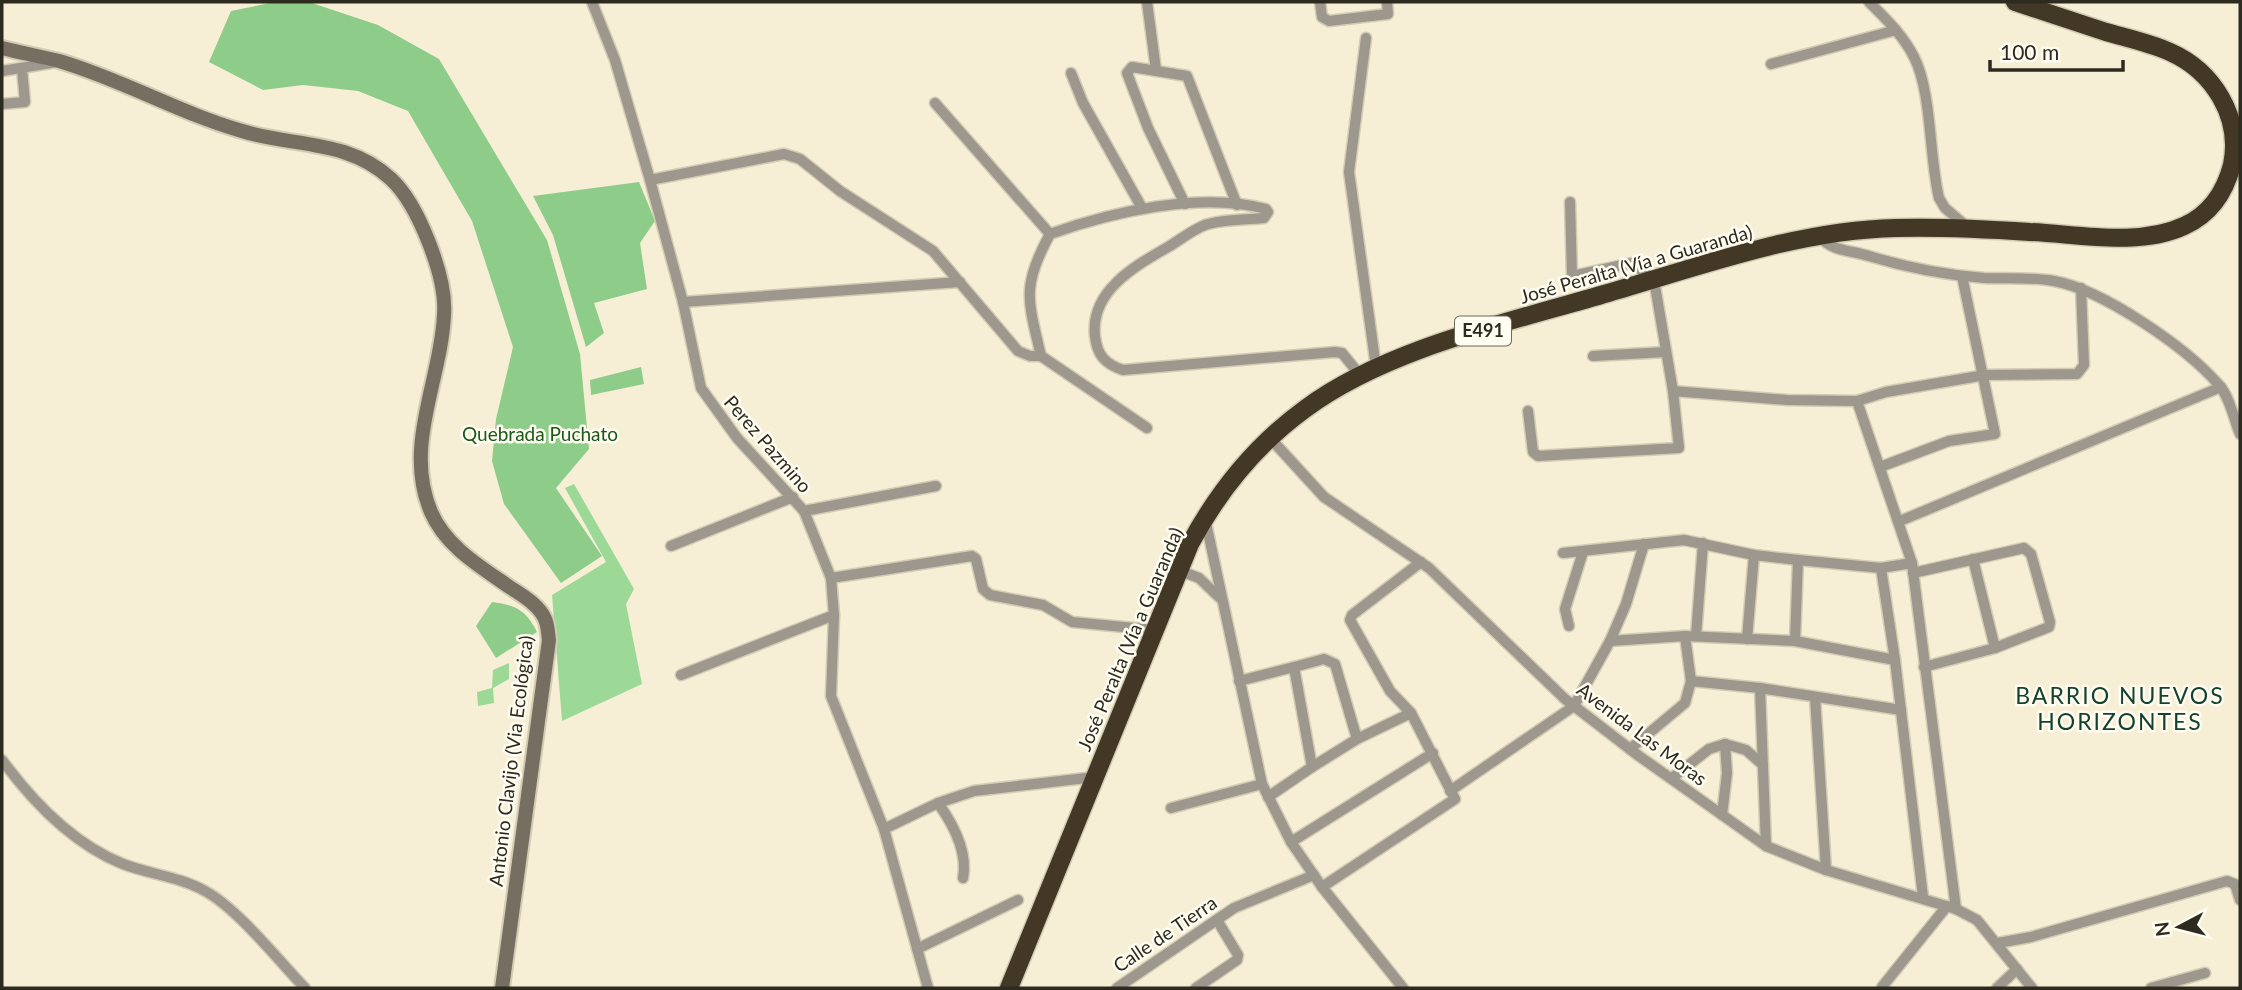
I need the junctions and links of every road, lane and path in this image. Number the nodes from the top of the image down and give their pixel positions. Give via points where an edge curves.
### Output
1 (592, 2) edge
2 (1147, 2) edge
3 (1320, 2) edge
4 (1387, 2) edge
5 (1869, 2) edge
6 (2015, 2) edge
7 (1896, 30) junction
8 (1366, 38) dead end
9 (2, 48) edge
10 (60, 62) junction
11 (1771, 64) dead end
12 (22, 69) junction
13 (1156, 70) junction
14 (2, 71) edge
15 (1071, 73) dead end
16 (935, 103) dead end
17 (2, 104) edge
18 (2235, 111) edge
19 (650, 180) junction
20 (1570, 202) dead end
21 (1185, 204) junction
22 (1237, 205) junction
23 (1142, 208) junction
24 (1969, 228) junction
25 (1050, 234) junction
26 (1820, 237) junction
27 (1962, 276) junction
28 (1654, 279) junction
29 (960, 282) junction
30 (2081, 288) junction
31 (682, 302) junction
32 (1666, 352) junction
33 (1041, 356) junction
34 (1593, 356) dead end
35 (1368, 371) junction
36 (1985, 375) junction
37 (2221, 387) junction
38 (1673, 391) junction
39 (1857, 401) junction
40 (1528, 411) dead end
41 (1147, 428) dead end
42 (2240, 435) edge
43 (1270, 438) junction
44 (1880, 467) junction
45 (936, 486) dead end
46 (793, 497) junction
47 (804, 511) junction
48 (1205, 517) junction
49 (1900, 521) junction
50 (1703, 543) junction
51 (1644, 544) junction
52 (671, 546) dead end
53 (1583, 552) junction
54 (1563, 553) dead end
55 (1754, 555) junction
56 (1973, 559) junction
57 (1798, 560) junction
58 (1421, 562) junction
59 (1881, 568) junction
60 (1913, 568) junction
61 (1178, 570) junction
62 (831, 578) junction
63 (1221, 600) junction
64 (834, 615) junction
65 (1569, 626) dead end
66 (1155, 629) junction
67 (1690, 636) junction
68 (1746, 639) junction
69 (1610, 641) junction
70 (1795, 641) junction
71 (1995, 648) junction
72 (1895, 660) junction
73 (1294, 667) junction
74 (1924, 667) junction
75 (681, 676) dead end
76 (1239, 681) junction
77 (1691, 681) junction
78 (1760, 688) junction
79 (1815, 697) junction
80 (1574, 706) junction
81 (1901, 710) junction
82 (1411, 713) junction
83 (1357, 739) junction
84 (1725, 744) junction
85 (1630, 749) junction
86 (1433, 753) junction
87 (2, 760) edge
88 (1763, 765) junction
89 (1312, 767) junction
90 (1095, 777) junction
91 (1672, 778) junction
92 (1262, 784) junction
93 (1450, 791) junction
94 (1268, 797) junction
95 (938, 803) junction
96 (1171, 808) dead end
97 (1722, 815) junction
98 (884, 829) junction
99 (1291, 842) junction
100 (1766, 846) junction
101 (1826, 870) junction
102 (1314, 875) junction
103 (963, 878) dead end
104 (1322, 887) junction
105 (1923, 897) junction
106 (1018, 900) dead end
107 (2240, 900) edge
108 (1952, 908) junction
109 (1217, 920) junction
110 (1998, 943) junction
111 (917, 948) junction
112 (2017, 969) junction
113 (2205, 973) dead end
114 (1882, 987) edge
115 (305, 988) edge
116 (502, 988) edge
117 (928, 988) edge
118 (1009, 988) edge
119 (1117, 988) edge
120 (1196, 988) edge
121 (1403, 988) edge
122 (1997, 988) edge
123 (2032, 988) edge
124 (2151, 988) edge

1 - 19 street, Perez Pazmino via 615,60
2 - 13 street
3 - 4 street via 1322,17 1329,21 1388,14
5 - 7 street
6 - 18 highway, José Peralta (Vía a Guaranda) / E491 via 2172,53 2210,79
7 - 11 street
7 - 24 street via 1915,59 1922,82 1939,198
8 - 35 street via 1349,172
9 - 10 main road, Antonio Clavijo (Via Ecológica)
10 - 12 street
10 - 116 main road, Antonio Clavijo (Via Ecológica) via 243,132 316,143 362,158 392,180 418,219 435,261 445,312 422,424 421,474 432,514 461,553 533,604 545,619 549,640
12 - 14 street
12 - 17 street via 25,102
13 - 21 street via 1132,67 1127,74
13 - 22 street via 1182,74 1189,80
15 - 23 street
16 - 25 street
18 - 24 highway, José Peralta (Vía a Guaranda) / E491 via 2234,159 2224,191 2205,213 2183,227 2131,237
19 - 29 street via 793,155 933,251
19 - 31 street, Perez Pazmino
20 - 28 street via 1572,276 1632,263
21 - 22 street
21 - 23 street
22 - 35 street via 1268,212 1264,218 1206,225 1115,283 1097,312 1094,328 1101,357 1123,370 1335,352
23 - 25 street
24 - 26 highway, José Peralta (Vía a Guaranda) / E491 via 1892,228
25 - 33 street via 1035,262 1027,293
26 - 27 street via 1840,250
26 - 28 highway, José Peralta (Vía a Guaranda) / E491
27 - 30 street via 2052,281
27 - 36 street
28 - 32 street
28 - 35 highway, José Peralta (Vía a Guaranda) / E491
29 - 31 street
29 - 33 street via 1018,351
30 - 36 street via 2082,370 2077,374
30 - 37 street via 2111,302
31 - 46 street, Perez Pazmino via 705,397
32 - 34 street
32 - 38 street
33 - 41 street
35 - 43 highway, José Peralta (Vía a Guaranda) / E491 via 1305,409
36 - 39 street
36 - 44 street via 1995,434 1948,441
37 - 42 street
37 - 49 street
38 - 39 street
38 - 40 street via 1679,448 1538,456 1533,452
39 - 44 street
43 - 48 highway, José Peralta (Vía a Guaranda) / E491
43 - 58 street, Avenida Las Moras via 1324,497
44 - 49 street
45 - 47 street
46 - 47 street, Perez Pazmino
46 - 52 street
47 - 62 street, Perez Pazmino
48 - 61 highway, José Peralta (Vía a Guaranda) / E491
48 - 63 street
49 - 60 street
50 - 51 street
50 - 55 street
50 - 67 street
51 - 53 street
51 - 69 street
53 - 54 street
53 - 65 street via 1565,609
55 - 57 street
55 - 68 street
56 - 60 street
56 - 71 street
56 - 71 street via 2029,550 2050,622 2049,627
57 - 59 street
57 - 70 street
58 - 80 street, Avenida Las Moras
58 - 82 street via 1350,620 1390,691
59 - 60 street
59 - 72 street
60 - 74 street
61 - 63 street via 1199,578
61 - 66 highway, José Peralta (Vía a Guaranda) / E491
62 - 64 street, Perez Pazmino
62 - 66 street via 968,555 976,559 983,589 990,595 1043,606 1072,622
63 - 76 street
64 - 75 street
64 - 98 street, Perez Pazmino via 831,696
66 - 90 highway, José Peralta (Vía a Guaranda) / E491
67 - 68 street
67 - 69 street
67 - 77 street
68 - 70 street
69 - 80 street
70 - 72 street
71 - 74 street
72 - 81 street
73 - 76 street
73 - 83 street via 1324,659 1335,664
73 - 89 street
74 - 108 street
76 - 92 street
77 - 78 street
77 - 85 street via 1685,703
78 - 79 street
78 - 88 street
79 - 81 street
79 - 101 street
80 - 85 street, Avenida Las Moras
80 - 93 street
81 - 105 street
82 - 83 street
82 - 86 street
83 - 89 street
84 - 88 street via 1746,750
84 - 91 street via 1709,749
84 - 97 street
85 - 91 street, Avenida Las Moras
86 - 93 street
86 - 99 street
87 - 115 street via 34,799 101,855 204,890 229,909
88 - 100 street
89 - 94 street
90 - 95 street via 1002,785
90 - 118 highway, José Peralta (Vía a Guaranda) / E491
91 - 97 street, Avenida Las Moras
92 - 94 street
92 - 96 street
93 - 104 street via 1455,799
94 - 99 street
95 - 98 street
95 - 103 street via 963,853
97 - 100 street, Avenida Las Moras
98 - 111 street, Perez Pazmino
99 - 102 street
100 - 101 street, Avenida Las Moras
101 - 105 street, Avenida Las Moras
102 - 104 street
102 - 109 street, Calle de Tierra via 1234,908
104 - 121 street
105 - 108 street, Avenida Las Moras
106 - 111 street
107 - 110 street via 2235,884 2227,881
108 - 110 street, Avenida Las Moras via 1977,920
108 - 114 street
109 - 119 street, Calle de Tierra
109 - 120 street via 1237,950 1237,960
110 - 112 street, Avenida Las Moras
111 - 117 street, Perez Pazmino
112 - 122 street
112 - 123 street, Avenida Las Moras
113 - 124 street

